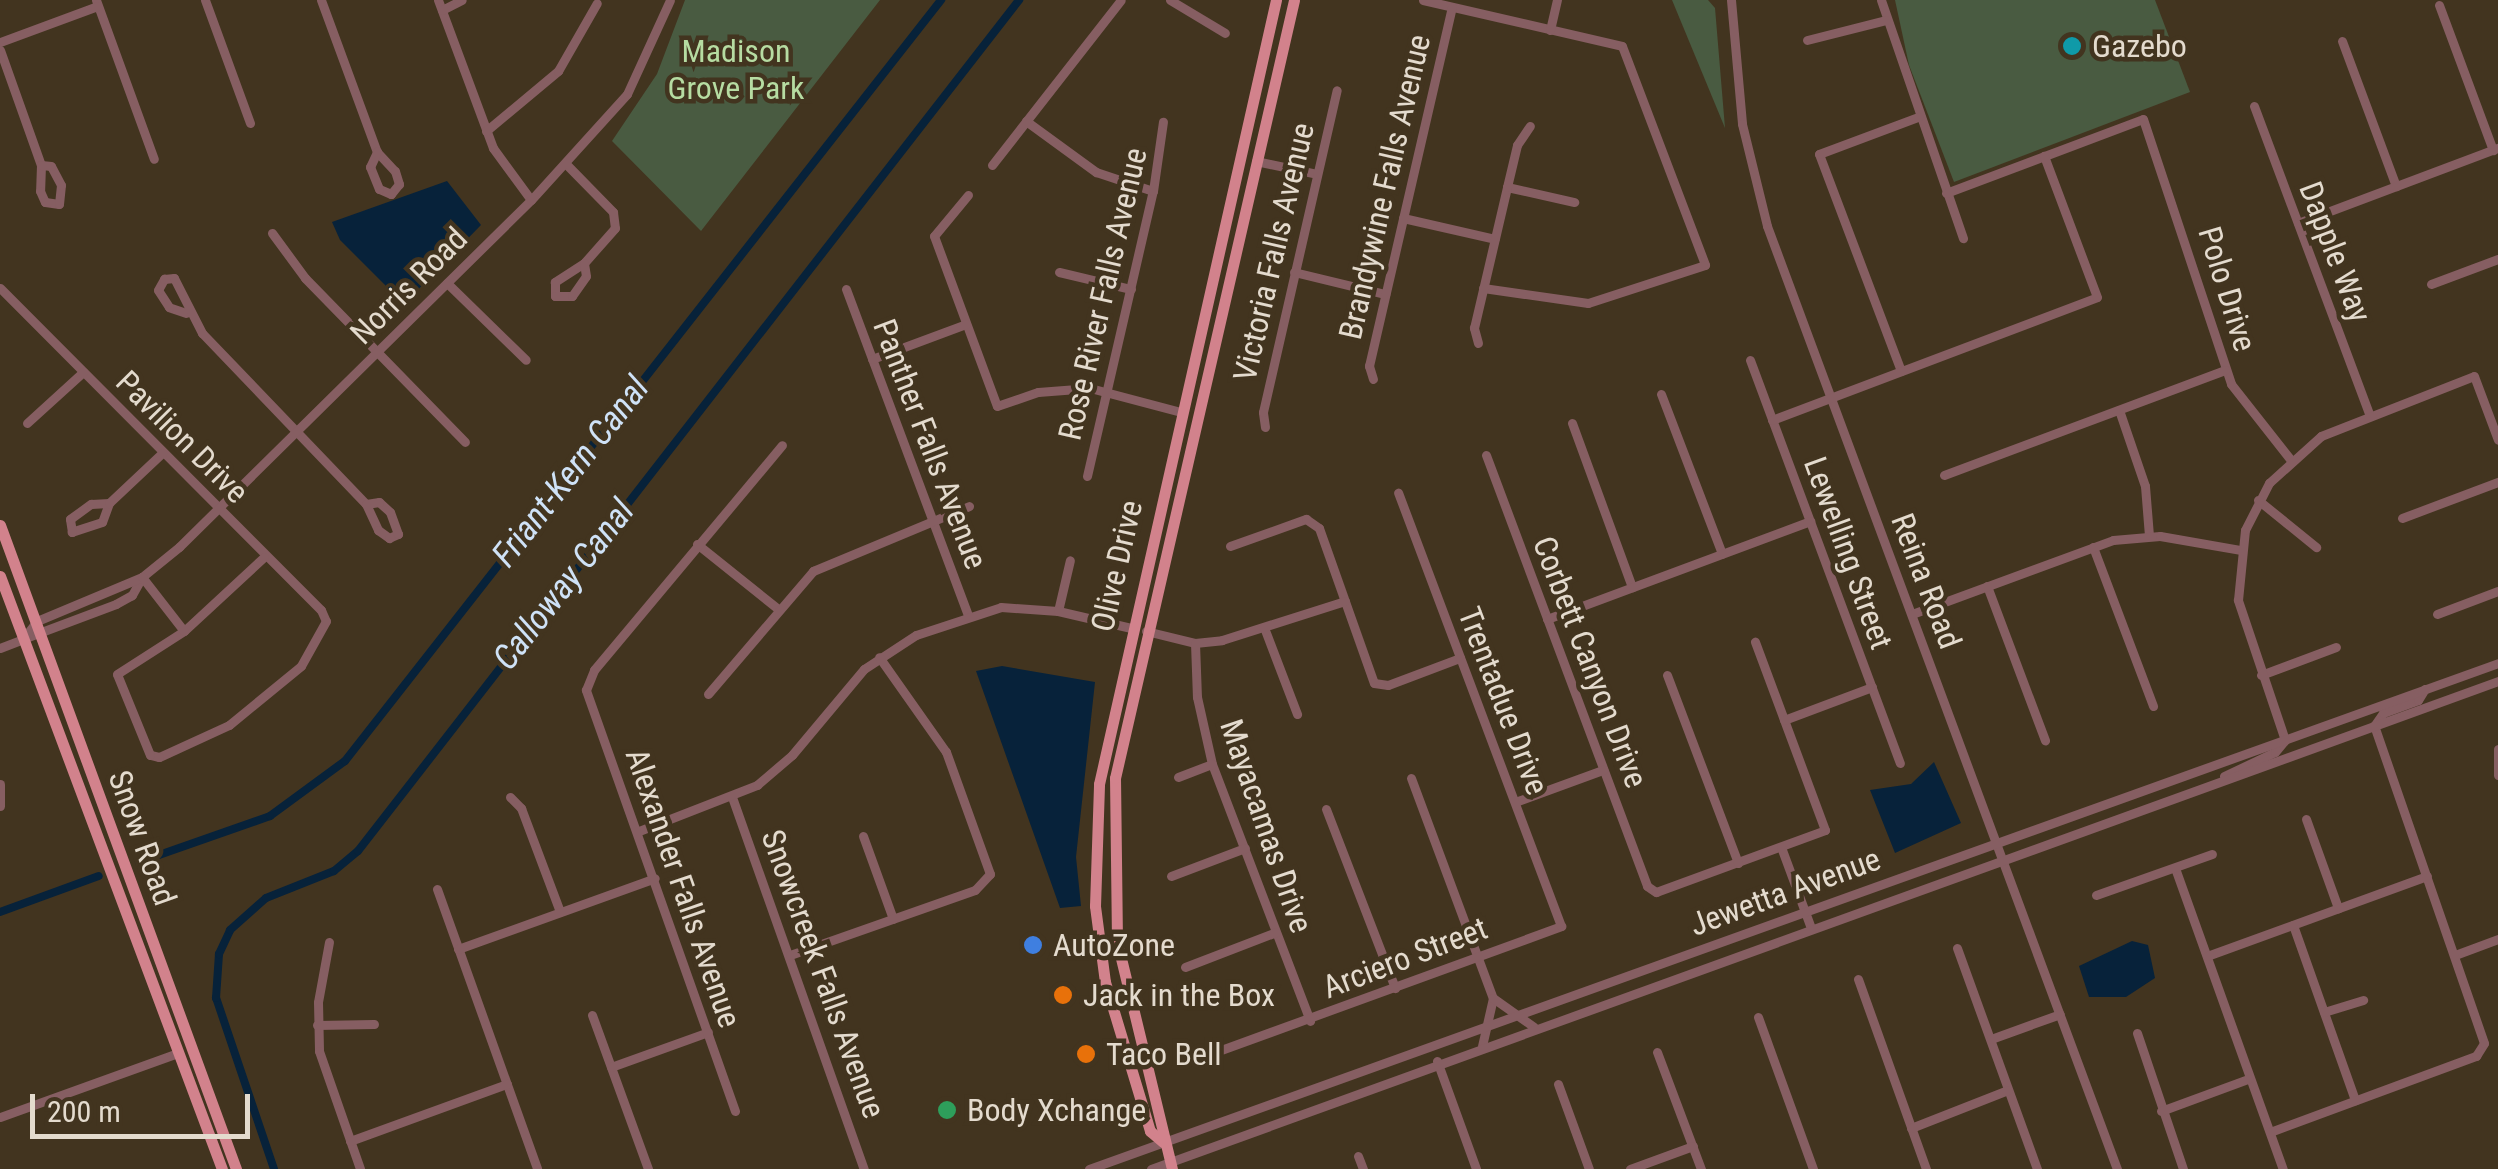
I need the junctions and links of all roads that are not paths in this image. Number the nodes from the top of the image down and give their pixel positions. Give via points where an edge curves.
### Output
1 (205, 0) edge
2 (321, 0) edge
3 (462, 0) edge
4 (670, 0) edge
5 (1121, 0) edge
6 (1170, 0) edge
7 (1276, 0) edge
8 (1294, 0) edge
9 (1423, 0) edge
10 (1557, 0) edge
11 (1731, 0) edge
12 (1881, 0) edge
13 (97, 3) edge
14 (597, 3) dead end
15 (440, 5) edge
16 (2439, 5) dead end
17 (1452, 7) junction
18 (1886, 20) junction
19 (1550, 30) junction
20 (1226, 34) dead end
21 (1807, 40) dead end
22 (0, 42) edge
23 (2342, 42) dead end
24 (0, 50) edge
25 (1337, 90) dead end
26 (1253, 101) junction
27 (2254, 106) dead end
28 (1918, 117) junction
29 (1026, 121) junction
30 (1163, 122) dead end
31 (250, 124) dead end
32 (1530, 126) dead end
33 (486, 131) junction
34 (2496, 149) edge
35 (376, 152) junction
36 (2044, 156) junction
37 (154, 158) dead end
38 (1256, 161) junction
39 (566, 164) junction
40 (42, 165) dead end
41 (992, 165) dead end
42 (1317, 174) junction
43 (2396, 186) junction
44 (1507, 187) junction
45 (1154, 191) junction
46 (1946, 192) junction
47 (968, 195) dead end
48 (531, 200) junction
49 (1574, 202) dead end
50 (1403, 218) junction
51 (2298, 223) junction
52 (272, 233) dead end
53 (1963, 238) dead end
54 (1494, 239) junction
55 (2498, 259) edge
56 (584, 264) dead end
57 (1059, 272) dead end
58 (1294, 272) junction
59 (447, 283) junction
60 (2431, 284) dead end
61 (0, 288) edge
62 (1483, 288) junction
63 (846, 289) dead end
64 (1131, 289) junction
65 (1386, 294) junction
66 (10, 298) junction
67 (0, 308) edge
68 (186, 313) dead end
69 (966, 324) junction
70 (1478, 343) dead end
71 (377, 352) junction
72 (872, 359) junction
73 (526, 360) dead end
74 (1750, 360) dead end
75 (2225, 370) junction
76 (1901, 371) junction
77 (83, 372) junction
78 (1372, 379) dead end
79 (1107, 390) junction
80 (1661, 394) dead end
81 (1832, 398) junction
82 (2119, 410) junction
83 (1181, 412) junction
84 (2370, 416) junction
85 (1772, 420) junction
86 (27, 422) dead end
87 (1572, 422) dead end
88 (1265, 426) dead end
89 (296, 431) junction
90 (2498, 440) edge
91 (466, 442) dead end
92 (782, 445) dead end
93 (162, 452) junction
94 (1486, 455) dead end
95 (2290, 459) junction
96 (1944, 475) dead end
97 (1087, 476) dead end
98 (1181, 476) junction
99 (2498, 482) edge
100 (1398, 493) dead end
101 (2258, 500) junction
102 (109, 503) junction
103 (366, 504) dead end
104 (969, 506) dead end
105 (218, 509) junction
106 (2402, 518) dead end
107 (933, 520) junction
108 (1810, 520) junction
109 (0, 526) edge
110 (2148, 536) junction
111 (697, 544) junction
112 (1230, 546) dead end
113 (2093, 546) junction
114 (2316, 547) dead end
115 (2240, 550) junction
116 (1722, 554) junction
117 (264, 558) junction
118 (1070, 560) dead end
119 (1145, 566) junction
120 (0, 576) edge
121 (142, 576) junction
122 (1987, 586) junction
123 (1632, 588) junction
124 (2498, 591) edge
125 (1345, 601) junction
126 (777, 608) junction
127 (1058, 611) junction
128 (1912, 614) junction
129 (2437, 614) dead end
130 (968, 616) junction
131 (1547, 619) junction
132 (37, 621) junction
133 (1130, 628) junction
134 (1266, 630) junction
135 (184, 631) junction
136 (1145, 631) junction
137 (42, 637) junction
138 (23, 639) junction
139 (1755, 642) dead end
140 (1195, 643) junction
141 (2336, 647) dead end
142 (0, 648) edge
143 (879, 657) junction
144 (1460, 658) junction
145 (2498, 663) edge
146 (1667, 675) dead end
147 (2261, 675) junction
148 (2498, 681) edge
149 (1872, 688) junction
150 (1131, 690) junction
151 (2425, 690) junction
152 (708, 694) dead end
153 (2153, 706) dead end
154 (1297, 714) dead end
155 (1784, 720) junction
156 (2374, 726) junction
157 (2045, 740) dead end
158 (2285, 740) junction
159 (2498, 749) edge
160 (1102, 760) junction
161 (1900, 763) dead end
162 (1212, 764) junction
163 (1603, 770) junction
164 (2498, 775) edge
165 (1178, 778) dead end
166 (1411, 778) dead end
167 (2217, 782) junction
168 (0, 784) edge
169 (510, 796) dead end
170 (732, 797) junction
171 (1514, 802) junction
172 (2, 803) edge
173 (1326, 809) dead end
174 (2306, 819) dead end
175 (1112, 826) junction
176 (638, 831) junction
177 (863, 836) dead end
178 (1998, 842) junction
179 (1781, 846) junction
180 (1245, 848) junction
181 (2212, 854) dead end
182 (2005, 862) junction
183 (1738, 863) junction
184 (2176, 868) junction
185 (1171, 876) dead end
186 (2427, 876) junction
187 (655, 878) junction
188 (122, 883) junction
189 (437, 889) dead end
190 (2096, 895) dead end
191 (2338, 908) junction
192 (560, 912) junction
193 (1800, 912) junction
194 (893, 918) junction
195 (2293, 925) junction
196 (1561, 926) joint
197 (1812, 928) junction
198 (1276, 932) junction
199 (2498, 939) edge
200 (329, 942) dead end
201 (1957, 948) dead end
202 (458, 949) junction
203 (790, 955) junction
204 (2207, 956) junction
205 (2454, 956) junction
206 (1478, 957) junction
207 (1102, 961) junction
208 (1185, 967) dead end
209 (1858, 979) dead end
210 (1394, 988) junction
211 (1493, 998) junction
212 (2363, 1000) dead end
213 (2324, 1012) junction
214 (2060, 1014) junction
215 (592, 1015) dead end
216 (1516, 1017) junction
217 (1758, 1017) dead end
218 (1310, 1020) junction
219 (374, 1024) dead end
220 (316, 1025) junction
221 (1534, 1026) junction
222 (1489, 1027) junction
223 (708, 1032) junction
224 (2137, 1033) dead end
225 (1136, 1035) junction
226 (1991, 1038) junction
227 (1482, 1046) junction
228 (1432, 1049) junction
229 (1657, 1052) dead end
230 (178, 1053) junction
231 (1210, 1054) dead end
232 (1438, 1064) junction
233 (611, 1068) junction
234 (2248, 1079) junction
235 (507, 1084) junction
236 (1558, 1084) dead end
237 (2008, 1090) junction
238 (2355, 1100) junction
239 (2162, 1111) junction
240 (735, 1112) dead end
241 (0, 1117) edge
242 (1911, 1128) junction
243 (2270, 1132) junction
244 (350, 1141) junction
245 (1162, 1142) junction
246 (1693, 1146) junction
247 (1358, 1156) dead end
248 (1171, 1166) edge
249 (222, 1169) edge
250 (236, 1169) edge
251 (360, 1169) edge
252 (538, 1169) edge
253 (648, 1169) edge
254 (864, 1169) edge
255 (1089, 1169) edge
256 (1151, 1169) edge
257 (1363, 1169) edge
258 (1476, 1169) edge
259 (1589, 1169) edge
260 (1630, 1169) edge
261 (1701, 1169) edge
262 (1813, 1169) edge
263 (1926, 1169) edge
264 (2036, 1169) edge
265 (2117, 1169) edge
266 (2183, 1169) edge
267 (2283, 1169) edge

1 - 31 street
2 - 35 street
3 - 15 street
4 - 39 street, Norris Road via 627,94
5 - 29 street
6 - 20 street
7 - 26 main road, Olive Drive
8 - 38 main road, Olive Drive
9 - 17 street
10 - 19 street
11 - 81 street, Reina Road via 1737,89 1757,192
12 - 18 street
13 - 22 street
13 - 37 street
14 - 33 street via 558,72
15 - 33 street
16 - 34 street
17 - 19 street
17 - 50 street, Brandywine Falls Avenue
18 - 21 street
18 - 28 street
19 - 62 street via 1622,46 1704,266 1588,303
23 - 43 street
24 - 40 street
25 - 42 street, Victoria Falls Avenue
26 - 38 main road
26 - 83 main road, Olive Drive
27 - 51 street, Dapple Way
28 - 46 street
28 - 76 street via 1819,154
29 - 41 street
29 - 45 street via 1096,172
30 - 45 street, Rose River Falls Avenue
32 - 44 street via 1517,145
33 - 48 street
34 - 43 street
35 - 35 street via 370,167 379,189 391,194 399,184 395,171
36 - 46 street
36 - 75 street, Polo Drive via 2142,119
36 - 76 street via 2097,297
38 - 42 street
38 - 98 main road, Olive Drive
39 - 48 street, Norris Road
39 - 56 street via 613,212 615,228
42 - 58 street, Victoria Falls Avenue
43 - 51 street
44 - 49 street
44 - 54 street
45 - 64 street, Rose River Falls Avenue
46 - 53 street
47 - 69 street via 934,236
48 - 59 street, Norris Road
50 - 54 street
50 - 65 street, Brandywine Falls Avenue
51 - 84 street, Dapple Way
52 - 71 street via 305,278
54 - 62 street
55 - 60 street
57 - 64 street
58 - 65 street
58 - 88 street, Victoria Falls Avenue
59 - 71 street, Norris Road
59 - 73 street
61 - 66 street, Pavilion Drive
62 - 70 street via 1474,328
63 - 72 street, Panther Falls Avenue
64 - 79 street, Rose River Falls Avenue
65 - 78 street, Brandywine Falls Avenue via 1369,366
66 - 67 street
66 - 77 street, Pavilion Drive
68 - 89 street
69 - 72 street
69 - 79 street via 997,406 1055,389
71 - 89 street, Norris Road
71 - 91 street
72 - 107 street, Panther Falls Avenue
74 - 85 street, Lewelling Street
75 - 82 street
75 - 95 street, Polo Drive via 2251,416
76 - 81 street
77 - 86 street
77 - 93 street, Pavilion Drive
79 - 83 street
79 - 97 street, Rose River Falls Avenue
80 - 116 street
81 - 85 street
81 - 128 street, Reina Road
82 - 96 street
82 - 110 street via 2145,486
83 - 98 main road
83 - 119 main road, Olive Drive
84 - 90 street via 2474,376
84 - 95 street via 2321,436
85 - 108 street, Lewelling Street
87 - 123 street
89 - 103 street
89 - 105 street, Norris Road
92 - 111 street
93 - 102 street
93 - 105 street, Pavilion Drive
94 - 131 street, Corbett Canyon Drive
95 - 101 street
98 - 136 main road, Olive Drive
99 - 106 street
100 - 144 street, Trentadue Drive
101 - 114 street
101 - 115 street
102 - 102 street via 91,504 70,519 72,532 102,522
104 - 107 street
105 - 117 street, Pavilion Drive
105 - 121 street, Norris Road
107 - 126 street via 830,561
107 - 130 street, Panther Falls Avenue
108 - 116 street
108 - 149 street, Lewelling Street
109 - 132 main road, Snow Road
110 - 113 street
110 - 115 street
111 - 126 street
111 - 176 street, Alexander Falls Avenue via 587,681
112 - 125 street via 1306,519 1319,528
113 - 122 street
113 - 153 street
115 - 147 street via 2238,600
116 - 123 street
117 - 135 street
117 - 135 street, Pavilion Drive via 326,621 301,666 229,724 177,750 150,755 117,674
118 - 127 street
119 - 133 main road, Olive Drive
119 - 136 main road via 1139,620
120 - 138 main road, Snow Road
121 - 132 street, Norris Road
121 - 135 street
121 - 137 street, Norris Road via 132,595
122 - 128 street
122 - 157 street
123 - 131 street
124 - 129 street
125 - 134 street
125 - 144 street via 1374,683 1388,685
126 - 152 street
127 - 130 street via 1001,607
127 - 133 street
128 - 178 street, Reina Road
130 - 143 street
131 - 163 street, Corbett Canyon Drive
132 - 137 main road, Snow Road
132 - 138 street, Norris Road
133 - 150 main road
133 - 160 main road, Olive Drive
134 - 140 street
134 - 154 street
136 - 140 street
136 - 150 main road, Olive Drive
137 - 138 street, Norris Road
137 - 188 main road, Snow Road via 119,856
138 - 142 street
138 - 188 main road, Snow Road via 105,859
139 - 155 street
140 - 162 street, Mayacamas Drive via 1197,696
141 - 147 street
143 - 170 street via 782,766
143 - 194 street via 951,762 988,861 985,883
144 - 171 street, Trentadue Drive
145 - 151 street, Jewetta Avenue
146 - 183 street
147 - 158 street
148 - 156 street, Jewetta Avenue
149 - 155 street
149 - 161 street, Lewelling Street
150 - 175 main road, Olive Drive
151 - 156 street
151 - 158 street, Jewetta Avenue
155 - 179 street via 1825,830
156 - 167 street, Jewetta Avenue
156 - 186 street
158 - 167 street
158 - 178 street, Jewetta Avenue
159 - 164 street
160 - 175 main road via 1104,818
160 - 207 main road, Olive Drive via 1094,877
162 - 165 street
162 - 180 street, Mayacamas Drive
163 - 171 street
163 - 183 street, Corbett Canyon Drive via 1647,886 1656,892
166 - 206 street
167 - 182 street, Jewetta Avenue
168 - 172 street
169 - 192 street via 521,808
170 - 176 street
170 - 203 street, Snowcreek Falls Avenue
171 - 196 street, Trentadue Drive
173 - 210 street
174 - 191 street
175 - 225 main road, Olive Drive via 1117,941
176 - 187 street, Alexander Falls Avenue
177 - 194 street
178 - 182 street, Reina Road
178 - 193 street, Jewetta Avenue
179 - 183 street
179 - 193 street
180 - 185 street
180 - 198 street, Mayacamas Drive
181 - 184 street
182 - 197 street, Jewetta Avenue
182 - 214 street, Reina Road
184 - 190 street
184 - 204 street
186 - 191 street
186 - 205 street
187 - 192 street
187 - 223 street, Alexander Falls Avenue
188 - 230 main road, Snow Road
188 - 250 main road, Snow Road
189 - 202 street
191 - 195 street
192 - 202 street
193 - 197 street
193 - 216 street, Jewetta Avenue
194 - 203 street
195 - 204 street
195 - 213 street
196 - 206 street, Arciero Street
197 - 221 street, Jewetta Avenue
198 - 208 street
198 - 218 street, Mayacamas Drive
199 - 205 street
200 - 220 street
201 - 226 street
202 - 235 street
203 - 254 street, Snowcreek Falls Avenue
204 - 234 street
205 - 238 street via 2484,1043 2476,1056
206 - 210 street, Arciero Street
206 - 211 street
207 - 225 main road via 1110,965
207 - 245 main road, Olive Drive via 1122,1050 1150,1132
209 - 242 street
210 - 218 street, Arciero Street
211 - 216 street
211 - 222 street
212 - 213 street
213 - 238 street
214 - 226 street
214 - 265 street, Reina Road
215 - 233 street
216 - 221 street
216 - 222 street, Jewetta Avenue
217 - 262 street
218 - 231 street, Arciero Street
219 - 220 street
220 - 244 street
221 - 227 street, Jewetta Avenue
222 - 227 street
222 - 228 street, Jewetta Avenue
223 - 233 street
223 - 240 street, Alexander Falls Avenue
224 - 239 street
225 - 245 main road, Olive Drive via 1165,1124
226 - 237 street
227 - 232 street, Jewetta Avenue
228 - 232 street
228 - 245 street, Jewetta Avenue
229 - 246 street
230 - 241 street
230 - 249 main road, Snow Road
232 - 248 street, Jewetta Avenue
232 - 258 street
233 - 253 street
234 - 239 street
234 - 243 street
235 - 244 street
235 - 252 street
236 - 259 street
237 - 242 street
237 - 264 street
238 - 243 street
239 - 266 street
242 - 263 street
243 - 267 street
244 - 251 street
245 - 248 main road, Olive Drive
245 - 255 street, Jewetta Avenue
246 - 260 street
246 - 261 street
247 - 257 street
248 - 256 street, Jewetta Avenue

